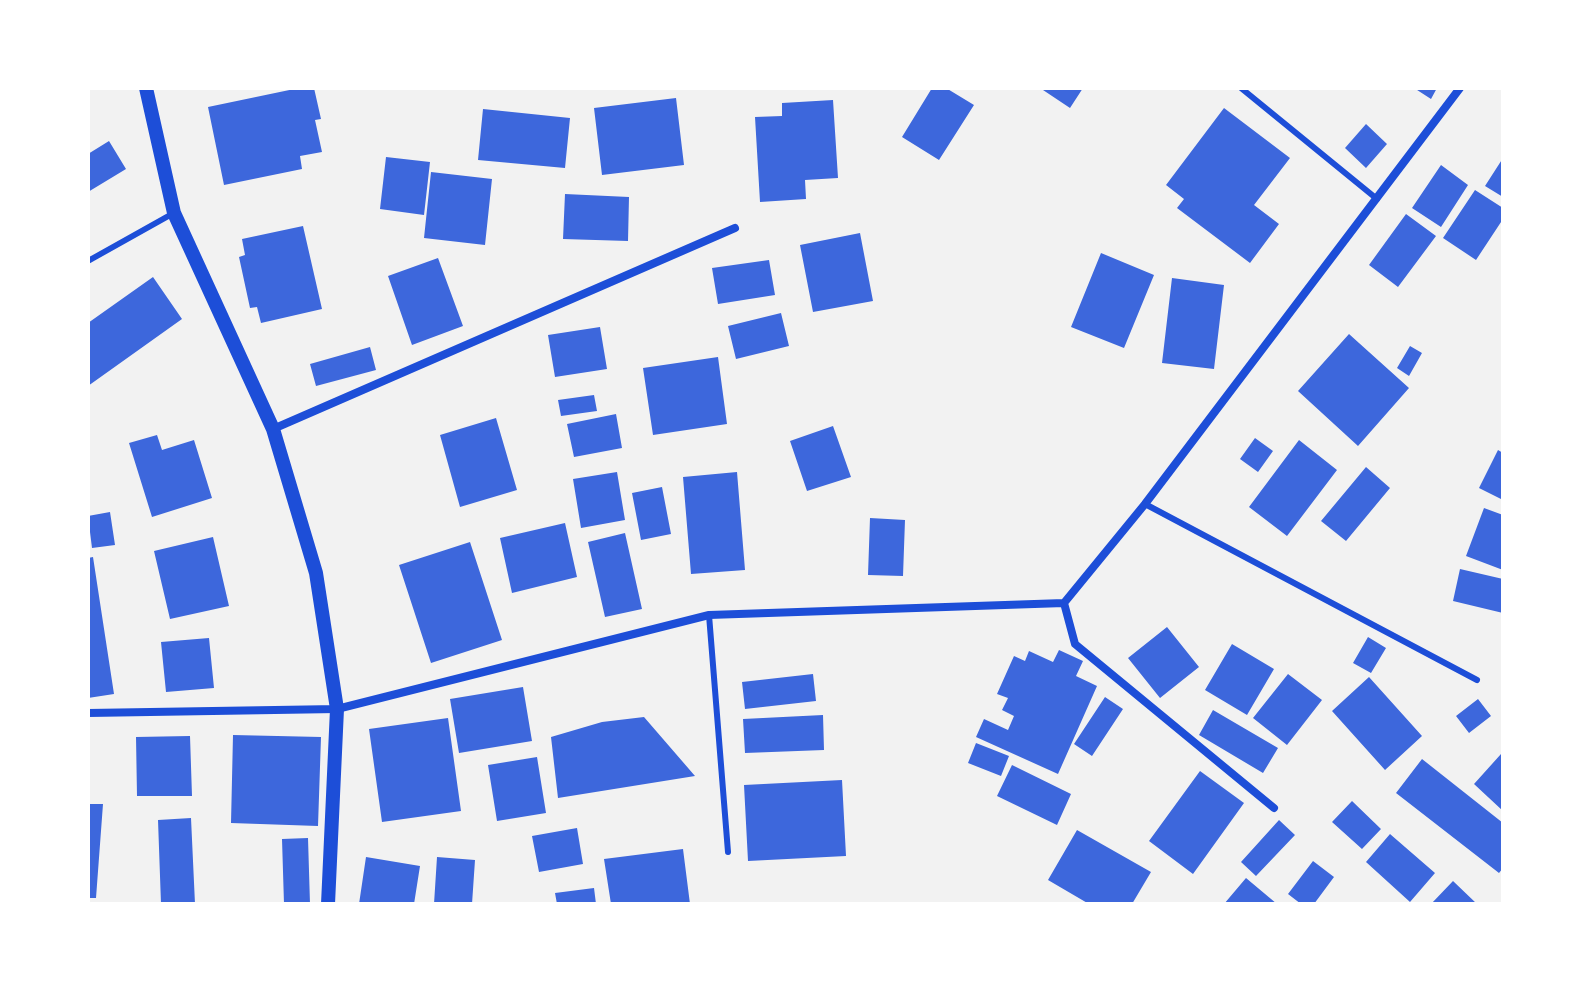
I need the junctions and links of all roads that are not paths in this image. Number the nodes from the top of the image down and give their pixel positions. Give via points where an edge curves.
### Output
1 (146, 88) edge
2 (1241, 88) edge
3 (1460, 88) edge
4 (1378, 200) junction
5 (174, 213) junction
6 (735, 228) dead end
7 (88, 261) edge
8 (273, 429) junction
9 (1145, 504) junction
10 (1064, 603) junction
11 (709, 615) junction
12 (1477, 680) dead end
13 (337, 709) junction
14 (88, 713) edge
15 (1274, 808) dead end
16 (728, 852) dead end
17 (328, 904) edge

1 - 5 street
2 - 4 lane
3 - 4 street
4 - 9 street
5 - 7 lane
5 - 8 street
6 - 8 street
8 - 13 street via 316,573
9 - 10 street
9 - 12 lane
10 - 11 street
10 - 15 street via 1075,644
11 - 13 street
11 - 16 lane
13 - 14 street
13 - 17 street

